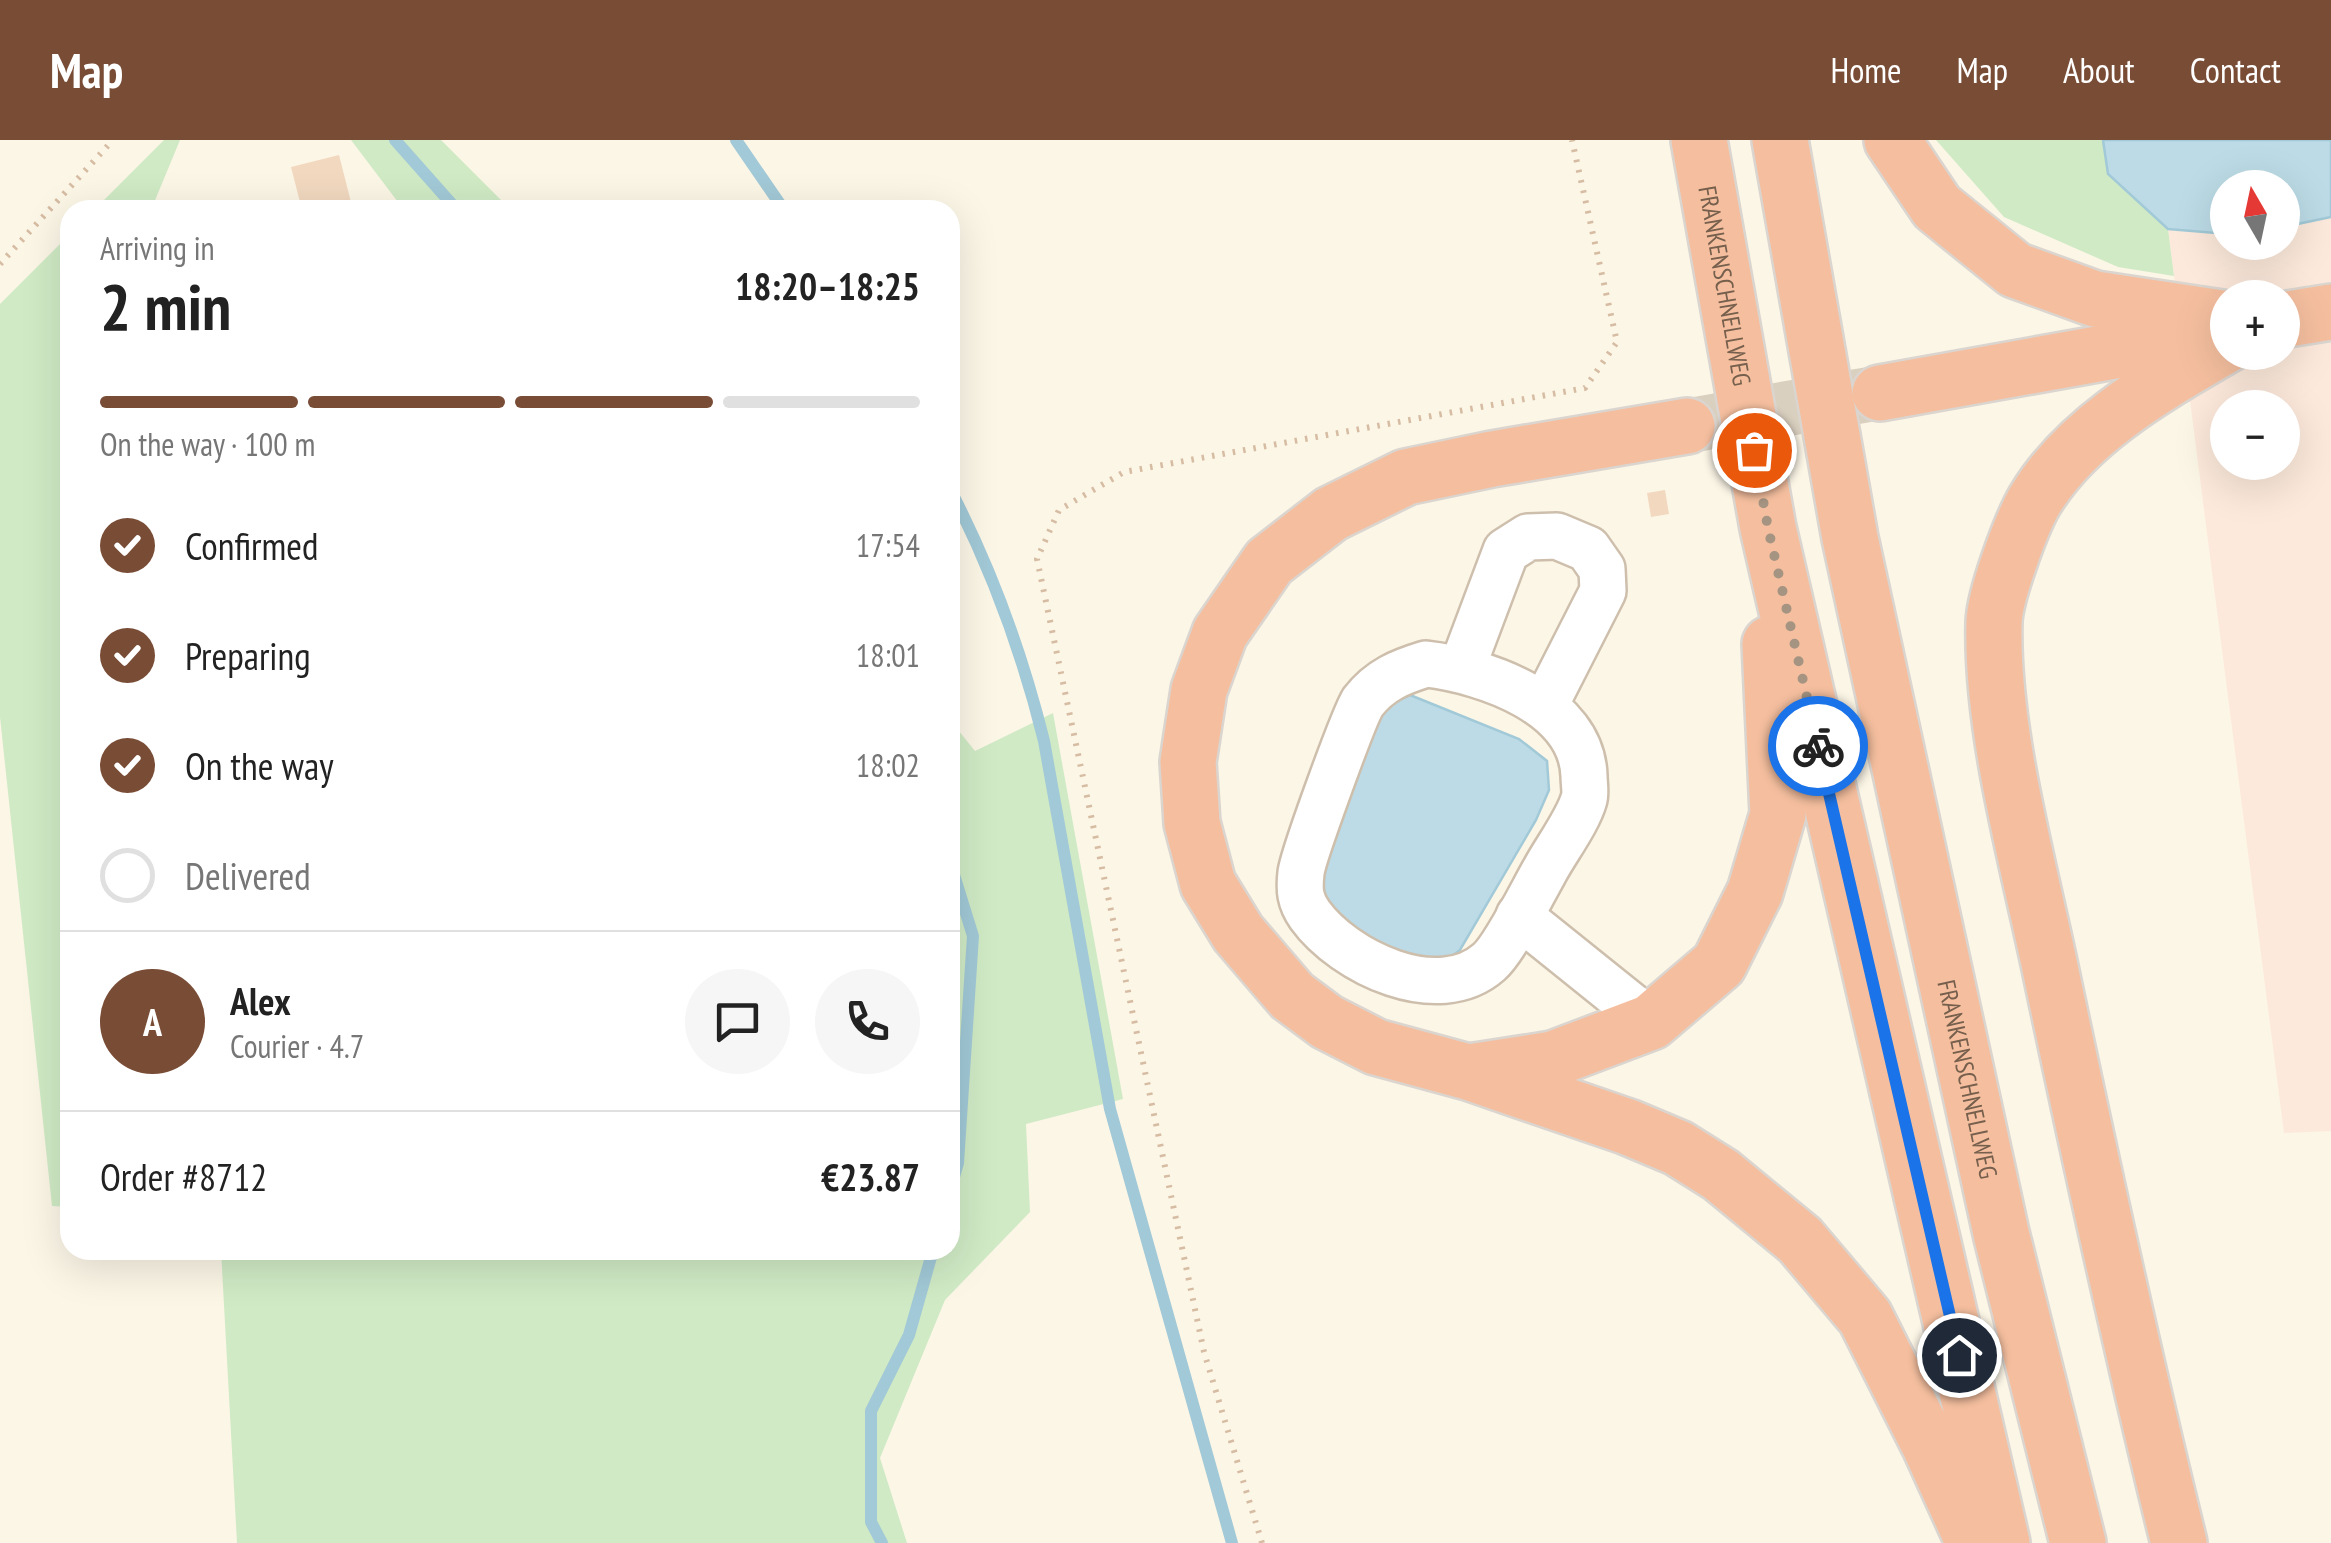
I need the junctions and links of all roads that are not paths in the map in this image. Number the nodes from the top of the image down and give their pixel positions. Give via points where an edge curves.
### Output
1 (1699, 140) edge
2 (1780, 140) edge
3 (1892, 140) edge
4 (2331, 312) edge
5 (2210, 315) edge
6 (2300, 317) edge
7 (2210, 333) edge
8 (2210, 355) edge
9 (1880, 393) tunnel mouth
10 (1687, 426) tunnel mouth
11 (1768, 528) junction
12 (1462, 668) junction
13 (1545, 705) junction
14 (1519, 916) junction
15 (1651, 1022) junction
16 (1468, 1072) junction
17 (1974, 1543) edge
18 (2002, 1543) edge
19 (2078, 1543) edge
20 (2179, 1543) edge

1 - 11 highway, FRANKENSCHNELLWEG
2 - 19 highway, FRANKENSCHNELLWEG via 1850,538 2001,1234
3 - 5 highway via 1937,206 2014,270 2095,299
4 - 6 highway
7 - 9 highway
8 - 20 highway via 2081,444 2035,501 1994,618 1997,686 2016,803 2118,1296
10 - 16 highway via 1406,478 1332,514 1269,562 1220,633 1199,690 1188,762 1192,823 1208,884 1238,932 1292,996 1327,1022 1376,1047
11 - 15 highway via 1778,814 1756,892 1718,964
11 - 18 highway, FRANKENSCHNELLWEG
12 - 13 lane
12 - 13 lane via 1506,552 1542,536 1588,548 1602,569 1603,591
12 - 14 lane via 1426,664 1390,676 1362,704 1301,869 1301,902 1350,952 1397,976 1446,982 1488,962
13 - 14 lane via 1566,725 1584,759 1585,798
14 - 15 lane
15 - 16 highway via 1554,1059
16 - 17 highway via 1678,1148 1800,1240 1865,1317

